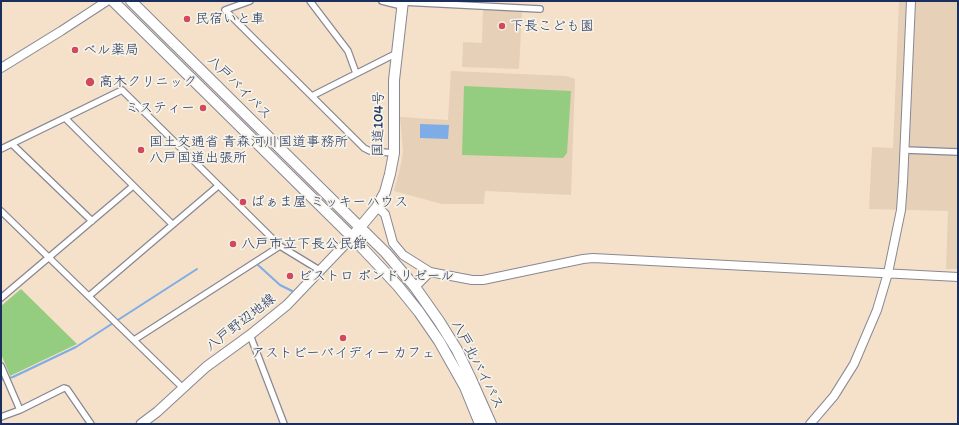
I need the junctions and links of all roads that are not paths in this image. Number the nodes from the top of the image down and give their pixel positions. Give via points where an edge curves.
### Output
1 (107, 1) edge
2 (113, 1) edge
3 (131, 1) edge
4 (250, 1) edge
5 (310, 1) edge
6 (382, 1) edge
7 (912, 1) edge
8 (402, 3) edge
9 (446, 3) edge
10 (540, 9) dead end
11 (397, 52) junction
12 (1, 68) edge
13 (356, 74) junction
14 (312, 96) junction
15 (65, 118) junction
16 (12, 144) junction
17 (1, 149) edge
18 (905, 150) junction
19 (958, 152) edge
20 (394, 153) junction
21 (133, 186) junction
22 (218, 186) junction
23 (377, 207) junction
24 (1, 211) edge
25 (92, 221) junction
26 (172, 224) junction
27 (360, 228) junction
28 (352, 237) junction
29 (280, 246) junction
30 (49, 258) junction
31 (321, 271) junction
32 (430, 272) junction
33 (888, 273) junction
34 (958, 277) edge
35 (415, 287) junction
36 (89, 296) junction
37 (1, 298) edge
38 (250, 335) junction
39 (134, 340) junction
40 (1, 366) edge
41 (183, 388) junction
42 (20, 410) junction
43 (1, 417) edge
44 (91, 424) edge
45 (141, 424) edge
46 (284, 424) edge
47 (480, 424) edge
48 (491, 424) edge
49 (810, 424) edge

1 - 12 street
2 - 28 highway, 八戸バイパス
3 - 27 highway, 八戸バイパス
4 - 14 street via 225,10
5 - 13 street via 348,51
6 - 8 street
7 - 18 street
8 - 9 street
8 - 11 highway, 国道104号
9 - 10 street
11 - 13 street
11 - 20 highway, 国道104号 via 394,80
13 - 14 street
14 - 20 street via 364,148
15 - 16 street
15 - 21 street
15 - 22 street via 122,90
16 - 17 street
16 - 25 street
18 - 19 street
18 - 33 street via 901,210
20 - 23 highway, 国道104号 via 385,192
21 - 25 street
21 - 26 street
22 - 26 street
22 - 29 street
23 - 27 highway, 国道104号
23 - 32 street via 385,214 393,243 403,254
24 - 30 street
25 - 30 street
26 - 36 street
27 - 28 highway, 国道104号
27 - 35 highway, 八戸北バイパス
28 - 31 main road, 八戸野辺地線
28 - 47 highway, 八戸北バイパス via 398,286 439,341 464,387
29 - 31 street
29 - 39 street
30 - 36 street
30 - 37 street
31 - 38 main road, 八戸野辺地線 via 287,305
32 - 33 street via 483,280 593,258
32 - 35 street
33 - 34 street
33 - 49 street via 877,310 854,364 834,396
35 - 48 highway, 八戸北バイパス via 457,350
36 - 39 street
38 - 41 main road, 八戸野辺地線 via 206,367
38 - 46 street
39 - 41 street
40 - 42 street
41 - 45 main road, 八戸野辺地線
42 - 43 street
42 - 44 street via 64,388

